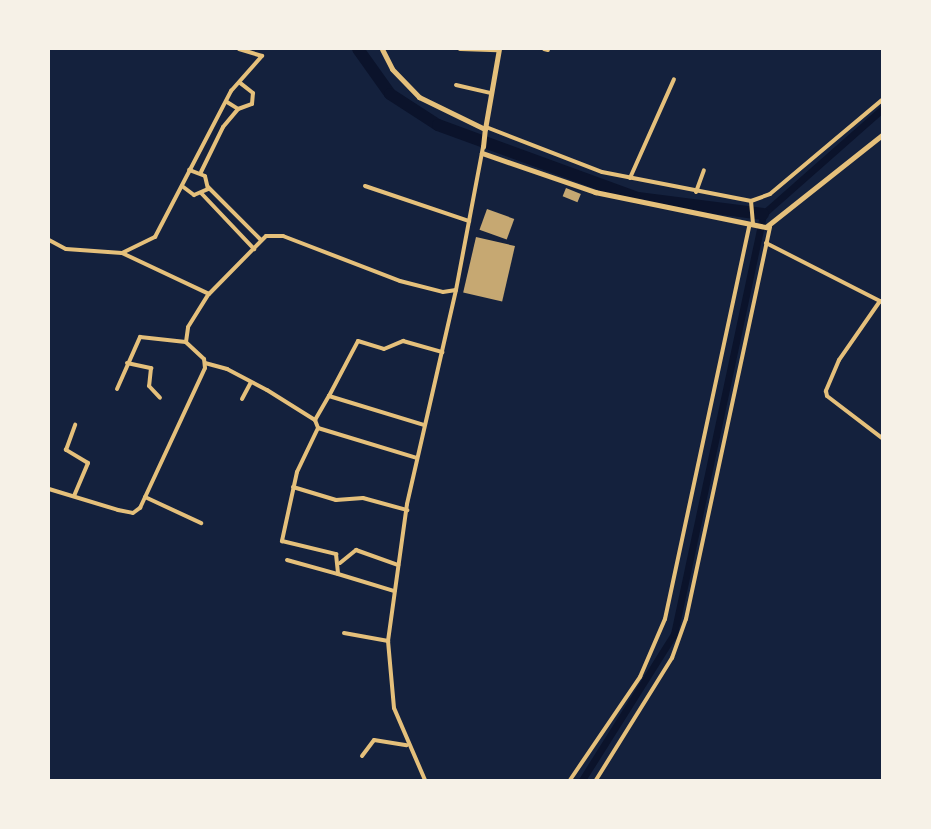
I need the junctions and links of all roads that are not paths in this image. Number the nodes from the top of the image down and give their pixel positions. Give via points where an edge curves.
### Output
1 (239, 49) edge
2 (382, 49) edge
3 (460, 49) edge
4 (499, 50) edge
5 (674, 79) dead end
6 (240, 83) junction
7 (456, 85) dead end
8 (491, 93) junction
9 (882, 100) edge
10 (227, 102) junction
11 (238, 109) junction
12 (485, 130) junction
13 (882, 135) edge
14 (483, 147) joint
15 (482, 153) junction
16 (189, 170) junction
17 (704, 170) dead end
18 (201, 172) junction
19 (630, 178) junction
20 (182, 186) junction
21 (365, 186) dead end
22 (208, 187) junction
23 (696, 192) junction
24 (202, 194) junction
25 (751, 203) junction
26 (469, 221) junction
27 (753, 224) junction
28 (768, 227) junction
29 (49, 240) edge
30 (261, 240) junction
31 (766, 243) junction
32 (254, 249) junction
33 (122, 253) junction
34 (456, 290) junction
35 (209, 294) junction
36 (881, 302) edge
37 (186, 342) junction
38 (442, 352) junction
39 (127, 363) junction
40 (205, 363) junction
41 (251, 382) junction
42 (117, 389) dead end
43 (329, 396) junction
44 (160, 398) dead end
45 (242, 398) dead end
46 (315, 420) junction
47 (75, 425) dead end
48 (424, 425) junction
49 (318, 428) junction
50 (882, 438) edge
51 (417, 458) junction
52 (293, 487) junction
53 (49, 489) edge
54 (74, 496) junction
55 (145, 497) junction
56 (406, 510) junction
57 (200, 523) dead end
58 (287, 560) dead end
59 (339, 563) junction
60 (398, 565) junction
61 (338, 574) junction
62 (394, 591) junction
63 (344, 633) dead end
64 (388, 641) junction
65 (407, 745) junction
66 (362, 756) dead end
67 (425, 780) edge
68 (570, 780) edge
69 (596, 780) edge

1 - 6 street via 262,56
2 - 12 main road via 392,68 419,98
3 - 4 street
4 - 8 main road
5 - 19 street
6 - 10 street via 234,85
6 - 11 street via 249,88 254,99 249,107
7 - 8 street
8 - 12 main road
9 - 25 street via 770,194
10 - 11 street
10 - 16 street
11 - 18 street via 223,127
12 - 14 street
12 - 19 street
13 - 28 street
14 - 15 street
15 - 26 street
15 - 27 street via 595,192
16 - 18 street
16 - 20 street
17 - 23 street
18 - 22 street
19 - 23 street
20 - 24 street
20 - 33 street via 154,237
21 - 26 street
22 - 24 street
22 - 30 street
23 - 25 street
24 - 32 street
25 - 27 street
26 - 34 street
27 - 28 street
27 - 68 street via 665,619 640,677
28 - 31 street
29 - 33 street via 66,249
30 - 32 street
30 - 34 street via 283,236 400,281 443,292
31 - 36 street
31 - 69 street via 686,619 672,658
32 - 35 street
33 - 35 street
34 - 38 street
35 - 37 street via 188,327
36 - 50 street via 839,360 826,391 827,396
37 - 39 street via 144,336
37 - 40 street
38 - 43 street via 403,341 384,349 358,341
38 - 48 street
39 - 42 street
39 - 44 street via 151,368 148,386
40 - 41 street
40 - 55 street
41 - 45 street
41 - 46 street
43 - 46 street
43 - 48 street
46 - 49 street
47 - 54 street via 66,450 88,463
48 - 51 street
49 - 51 street
49 - 52 street
51 - 56 street
52 - 56 street via 336,500 363,498
52 - 59 street via 282,541 336,554
53 - 54 street
54 - 55 street via 133,513
55 - 57 street
56 - 60 street
58 - 61 street
59 - 60 street via 356,550
59 - 61 street
60 - 62 street
61 - 62 street
62 - 64 street
63 - 64 street
64 - 65 street via 394,708
65 - 66 street via 374,740
65 - 67 street

